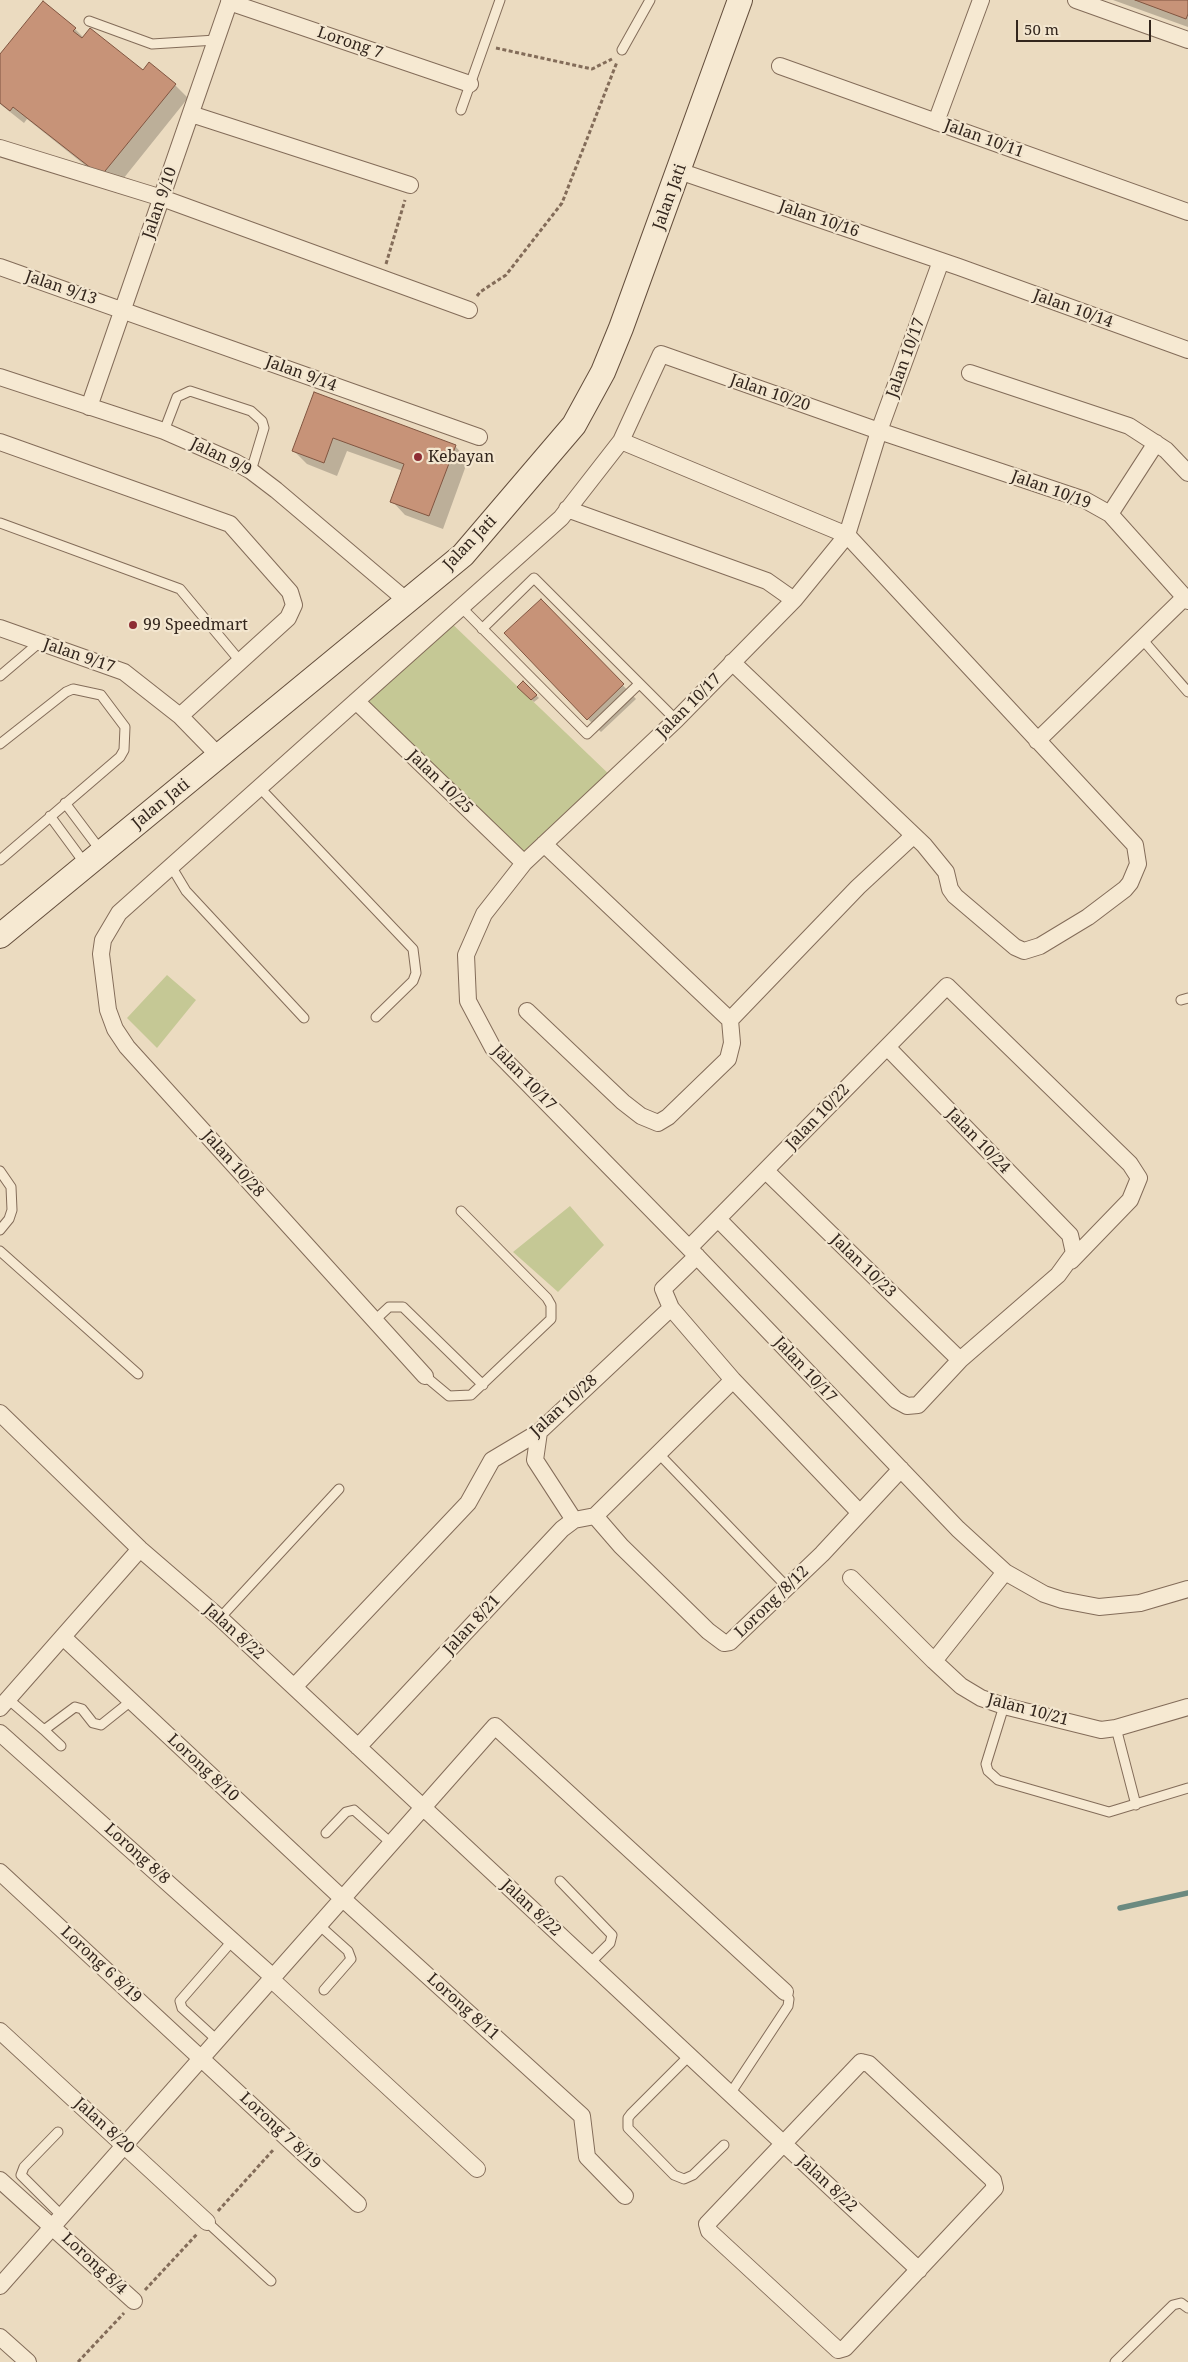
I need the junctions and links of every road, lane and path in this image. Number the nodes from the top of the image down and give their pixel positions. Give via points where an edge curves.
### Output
1 (500, 0) edge
2 (650, 0) edge
3 (740, 0) edge
4 (981, 0) edge
5 (1076, 0) edge
6 (230, 1) edge
7 (89, 21) dead end
8 (216, 40) junction
9 (1188, 40) edge
10 (484, 44) junction
11 (622, 50) junction
12 (780, 66) dead end
13 (470, 84) junction
14 (461, 110) dead end
15 (191, 114) junction
16 (936, 122) junction
17 (0, 148) edge
18 (679, 172) junction
19 (410, 185) joint
20 (162, 198) junction
21 (1188, 212) edge
22 (941, 261) junction
23 (0, 267) edge
24 (959, 268) joint
25 (382, 278) junction
26 (122, 310) junction
27 (469, 310) joint
28 (1188, 350) edge
29 (970, 373) dead end
30 (0, 377) edge
31 (89, 407) junction
32 (164, 431) junction
33 (879, 431) junction
34 (479, 437) dead end
35 (621, 441) junction
36 (0, 442) edge
37 (1156, 443) junction
38 (252, 471) junction
39 (1188, 473) edge
40 (568, 509) junction
41 (1110, 514) junction
42 (0, 523) edge
43 (847, 535) junction
44 (1186, 599) edge
45 (794, 600) junction
46 (406, 601) junction
47 (461, 607) junction
48 (0, 628) edge
49 (482, 629) junction
50 (1142, 639) junction
51 (40, 642) junction
52 (240, 661) junction
53 (732, 662) junction
54 (0, 676) edge
55 (640, 684) junction
56 (1188, 692) edge
57 (356, 701) junction
58 (180, 716) junction
59 (676, 720) junction
60 (1037, 740) junction
61 (0, 744) edge
62 (219, 756) junction
63 (259, 787) junction
64 (66, 803) junction
65 (50, 816) junction
66 (913, 836) junction
67 (544, 844) junction
68 (94, 859) junction
69 (0, 860) edge
70 (524, 863) junction
71 (171, 866) junction
72 (0, 936) edge
73 (527, 1011) dead end
74 (376, 1017) dead end
75 (304, 1018) dead end
76 (730, 1020) junction
77 (887, 1047) junction
78 (0, 1170) edge
79 (766, 1171) junction
80 (461, 1211) dead end
81 (718, 1219) junction
82 (0, 1230) edge
83 (0, 1251) edge
84 (693, 1252) junction
85 (1069, 1262) junction
86 (671, 1308) junction
87 (375, 1320) junction
88 (960, 1360) junction
89 (138, 1374) dead end
90 (425, 1376) joint
91 (733, 1380) junction
92 (483, 1385) junction
93 (0, 1413) edge
94 (539, 1432) junction
95 (659, 1454) junction
96 (901, 1469) junction
97 (338, 1489) dead end
98 (860, 1513) junction
99 (595, 1516) junction
100 (574, 1520) junction
101 (140, 1549) junction
102 (1005, 1572) junction
103 (851, 1578) dead end
104 (788, 1588) junction
105 (1188, 1589) edge
106 (220, 1618) junction
107 (63, 1637) junction
108 (934, 1661) junction
109 (294, 1687) junction
110 (131, 1700) junction
111 (4, 1704) edge
112 (1004, 1706) junction
113 (1188, 1707) edge
114 (1116, 1728) junction
115 (44, 1730) junction
116 (0, 1733) edge
117 (61, 1746) dead end
118 (358, 1746) junction
119 (1188, 1788) edge
120 (1136, 1804) junction
121 (423, 1808) junction
122 (326, 1833) dead end
123 (391, 1844) junction
124 (0, 1872) edge
125 (560, 1882) dead end
126 (343, 1898) junction
127 (319, 1925) junction
128 (234, 1940) junction
129 (590, 1963) junction
130 (272, 1978) junction
131 (324, 1990) dead end
132 (785, 1992) joint
133 (0, 2032) edge
134 (217, 2040) junction
135 (689, 2056) junction
136 (202, 2058) junction
137 (730, 2094) junction
138 (58, 2132) dead end
139 (286, 2137) junction
140 (782, 2143) junction
141 (125, 2145) junction
142 (724, 2145) dead end
143 (476, 2169) dead end
144 (0, 2180) edge
145 (625, 2196) dead end
146 (358, 2204) dead end
147 (57, 2221) junction
148 (207, 2222) junction
149 (919, 2270) junction
150 (271, 2281) dead end
151 (0, 2286) edge
152 (134, 2301) junction
153 (1188, 2308) edge
154 (0, 2337) edge
155 (28, 2362) edge
156 (78, 2362) edge
157 (1116, 2362) edge

1 - 10 lane
2 - 11 lane
3 - 18 street, Jalan Jati
4 - 16 street
5 - 9 street
6 - 8 street, Jalan 9/10
6 - 13 street, Lorong 7
7 - 8 lane via 152,44
8 - 15 street, Jalan 9/10
10 - 11 path via 592,69 608,62
10 - 13 lane
11 - 27 path via 562,203 506,274 480,292
12 - 16 street, Jalan 10/11
13 - 14 lane
15 - 19 street
15 - 20 street, Jalan 9/10
16 - 21 street, Jalan 10/11
17 - 20 street
18 - 22 street, Jalan 10/16
18 - 46 street, Jalan Jati via 603,372 574,425 474,543
19 - 25 path
20 - 25 street
20 - 26 street, Jalan 9/10
22 - 24 street, Jalan 10/16
22 - 33 street, Jalan 10/17
23 - 26 street, Jalan 9/13
24 - 28 street, Jalan 10/14
25 - 27 street
26 - 31 street, Jalan 9/10
26 - 34 street, Jalan 9/14
29 - 37 street via 1129,426
30 - 31 street, Jalan 9/9
31 - 32 street, Jalan 9/9
32 - 38 street, Jalan 9/9
32 - 38 lane via 177,397 190,391 251,411 262,421 264,428
33 - 35 street, Jalan 10/20 via 661,354
33 - 41 street, Jalan 10/19 via 1085,500
33 - 43 street, Jalan 10/17
35 - 40 street
35 - 43 street
36 - 52 street via 230,524 293,598 292,612
37 - 39 street
37 - 41 street
38 - 46 street, Jalan 9/9
40 - 45 street via 767,581
40 - 47 street
41 - 44 street, Jalan 10/19
42 - 52 lane via 180,589
43 - 45 street, Jalan 10/17
43 - 60 street
44 - 50 street
45 - 53 street, Jalan 10/17
46 - 62 street, Jalan Jati
47 - 49 lane
47 - 57 street
48 - 51 street, Jalan 9/17
49 - 55 lane via 587,734
49 - 55 lane via 534,578
50 - 56 lane
50 - 60 street
51 - 54 lane
51 - 58 street, Jalan 9/17 via 124,672
52 - 58 street
53 - 59 street, Jalan 10/17
53 - 66 street
55 - 59 lane
57 - 63 street
57 - 70 street, Jalan 10/25
58 - 62 street, Jalan 9/17
59 - 67 street, Jalan 10/17
60 - 66 street via 1135,845 1138,864 1134,878 1125,889 1040,946 1024,951 1004,939 955,896 940,863
61 - 64 lane via 69,690 94,692 103,697 124,724 124,750
62 - 68 street, Jalan Jati
63 - 71 street
63 - 74 lane via 413,949 416,973 413,981
64 - 65 lane
64 - 68 lane
65 - 68 lane
65 - 69 lane
66 - 76 street via 858,886
67 - 70 street, Jalan 10/17
67 - 76 street
68 - 72 street, Jalan Jati
70 - 84 street, Jalan 10/17 via 484,914 466,955 468,1002 493,1048
71 - 75 lane via 186,891
71 - 87 street, Jalan 10/28 via 119,913 103,940 101,954 108,1010 115,1029 127,1047
73 - 76 street via 623,1102 640,1116 658,1123 728,1060 732,1043
77 - 79 street, Jalan 10/22
77 - 85 street, Jalan 10/24 via 1070,1235 1074,1253
77 - 85 street, Jalan 10/22 via 947,986 1130,1164 1139,1178 1130,1200
78 - 82 lane via 11,1187 12,1210
79 - 81 street, Jalan 10/22
79 - 88 street, Jalan 10/23
80 - 92 lane via 547,1298 552,1312 547,1325
81 - 84 street, Jalan 10/22
81 - 88 street via 896,1400 907,1406 918,1405
83 - 89 lane
84 - 86 street via 663,1289
84 - 96 street, Jalan 10/17
85 - 88 street via 1054,1279
86 - 91 street
86 - 94 street, Jalan 10/28
87 - 90 street, Jalan 10/28
87 - 92 lane via 389,1307 404,1307
90 - 92 lane via 441,1392 453,1398 471,1395
91 - 95 street
91 - 98 street
93 - 101 street, Jalan 8/22
94 - 100 street via 535,1460
94 - 109 street, Jalan 10/28 via 492,1460 468,1503
95 - 99 street
95 - 104 lane
96 - 98 street, Lorong /8/12
96 - 102 street, Jalan 10/17 via 958,1529
97 - 106 lane
98 - 104 street, Lorong /8/12
99 - 100 street
99 - 104 street, Lorong /8/12 via 621,1546 724,1643 736,1638
100 - 118 street, Jalan 8/21
101 - 106 street, Jalan 8/22
101 - 107 street
102 - 105 street, Jalan 10/17 via 1044,1594 1099,1606 1140,1603
102 - 108 street
103 - 108 street, Jalan 10/21
106 - 109 street, Jalan 8/22
107 - 110 street, Lorong 8/10
107 - 111 street
108 - 112 street, Jalan 10/21 via 961,1686 980,1698
109 - 118 street, Jalan 8/22
110 - 115 lane via 101,1726 93,1723 82,1709 75,1707
110 - 126 street, Lorong 8/10
111 - 115 lane
112 - 114 street, Jalan 10/21 via 1101,1730
112 - 120 lane via 987,1756 988,1771 992,1776 1002,1782 1106,1811 1113,1812
113 - 114 street, Jalan 10/21
114 - 120 lane
115 - 117 lane
116 - 128 street, Lorong 8/8
118 - 121 street, Jalan 8/22
119 - 120 lane
121 - 123 street
121 - 129 street, Jalan 8/22
121 - 132 street via 495,1726
122 - 123 lane via 346,1812 354,1810
123 - 126 street
124 - 136 street, Lorong 6 8/19
125 - 129 lane via 612,1935 610,1942
126 - 127 street
126 - 145 street, Lorong 8/11 via 582,2116 587,2157
127 - 130 street
127 - 131 lane via 348,1951 351,1959
128 - 130 street, Lorong 8/8
128 - 134 lane via 180,2001 182,2008
129 - 135 street, Jalan 8/22
130 - 134 street
130 - 143 street
132 - 137 lane via 788,2006
133 - 141 street, Jalan 8/20
134 - 136 street
135 - 137 street, Jalan 8/22
135 - 142 lane via 631,2114 628,2128 674,2175 684,2179 693,2175
136 - 139 street, Lorong 7 8/19
136 - 141 street
137 - 140 street, Jalan 8/22
138 - 147 lane via 24,2167 21,2175
139 - 146 street, Lorong 7 8/19
139 - 148 path
140 - 149 street, Jalan 8/22
140 - 149 street via 709,2220 707,2228 834,2348 845,2348
140 - 149 street via 861,2062 868,2064 889,2083 995,2184 993,2192
141 - 147 street
141 - 148 street, Jalan 8/20
144 - 147 street, Lorong 8/4
147 - 151 street
147 - 152 street, Lorong 8/4
148 - 150 lane
148 - 152 path
152 - 156 path
153 - 157 lane via 1181,2303 1173,2305
154 - 155 street

